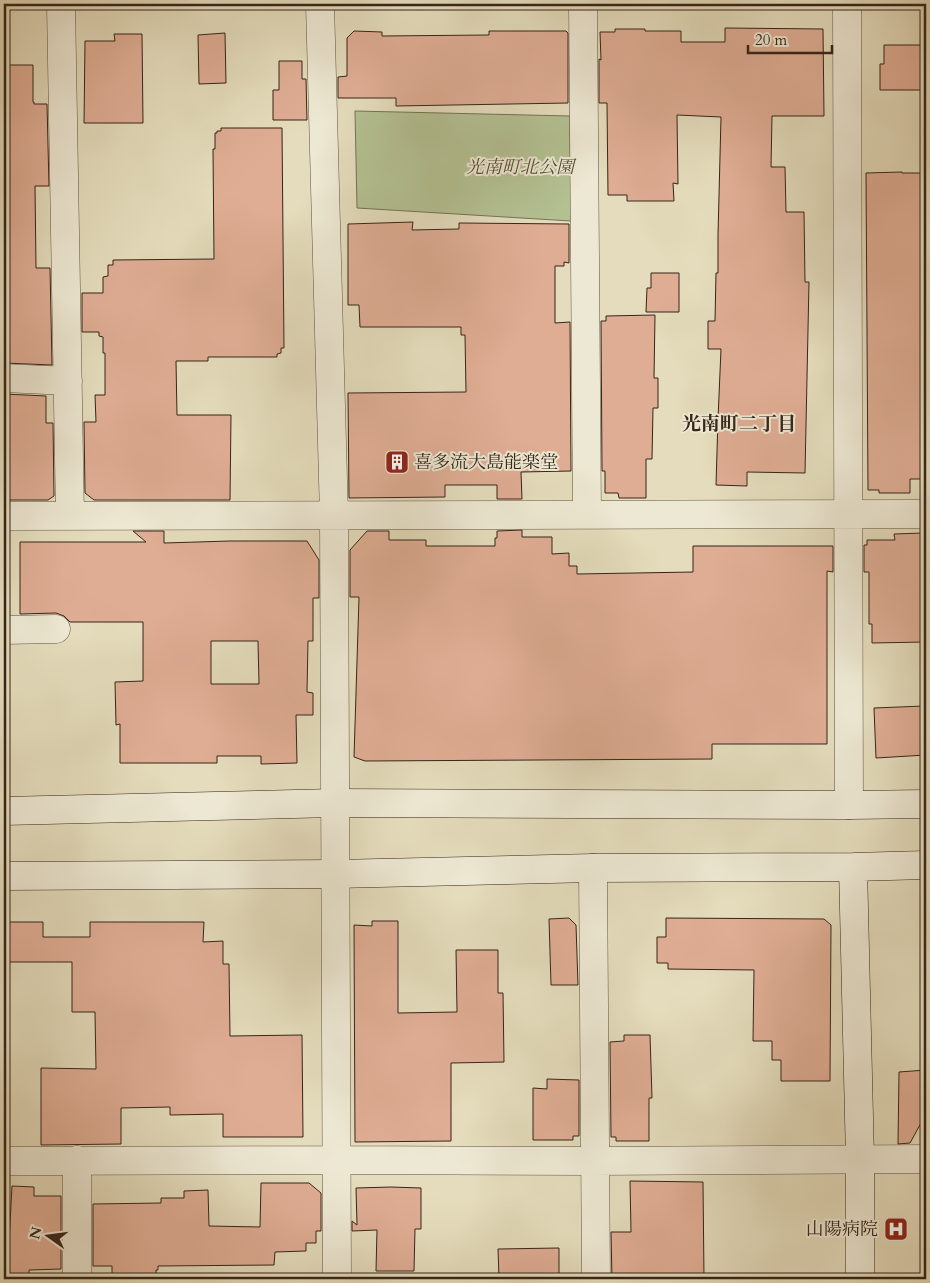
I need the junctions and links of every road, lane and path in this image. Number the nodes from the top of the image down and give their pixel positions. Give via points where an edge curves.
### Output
1 (61, 4) edge
2 (320, 4) edge
3 (583, 4) edge
4 (847, 4) edge
5 (4, 378) edge
6 (68, 381) junction
7 (926, 514) edge
8 (587, 515) junction
9 (849, 515) junction
10 (4, 516) edge
11 (70, 516) junction
12 (334, 516) junction
13 (56, 629) dead end
14 (4, 630) edge
15 (334, 804) junction
16 (926, 804) edge
17 (849, 805) junction
18 (4, 811) edge
19 (926, 865) edge
20 (853, 867) junction
21 (593, 868) junction
22 (335, 874) junction
23 (4, 876) edge
24 (860, 1159) junction
25 (926, 1159) edge
26 (77, 1160) junction
27 (336, 1160) junction
28 (4, 1161) edge
29 (594, 1161) junction
30 (77, 1279) edge
31 (337, 1279) edge
32 (596, 1279) edge
33 (860, 1279) edge

1 - 6 street
2 - 12 street
3 - 8 street
4 - 9 street
5 - 6 street
6 - 11 street
7 - 9 street
8 - 9 street
8 - 12 street
9 - 17 street
10 - 11 street
11 - 12 street
12 - 15 street
13 - 14 street
15 - 17 street
15 - 18 street
15 - 22 street
16 - 17 street
19 - 20 street
20 - 21 street
20 - 24 street
21 - 22 street
21 - 29 street
22 - 23 street
22 - 27 street
24 - 25 street
24 - 29 street
24 - 33 street
26 - 27 street
26 - 28 street
26 - 30 street
27 - 29 street
27 - 31 street
29 - 32 street

